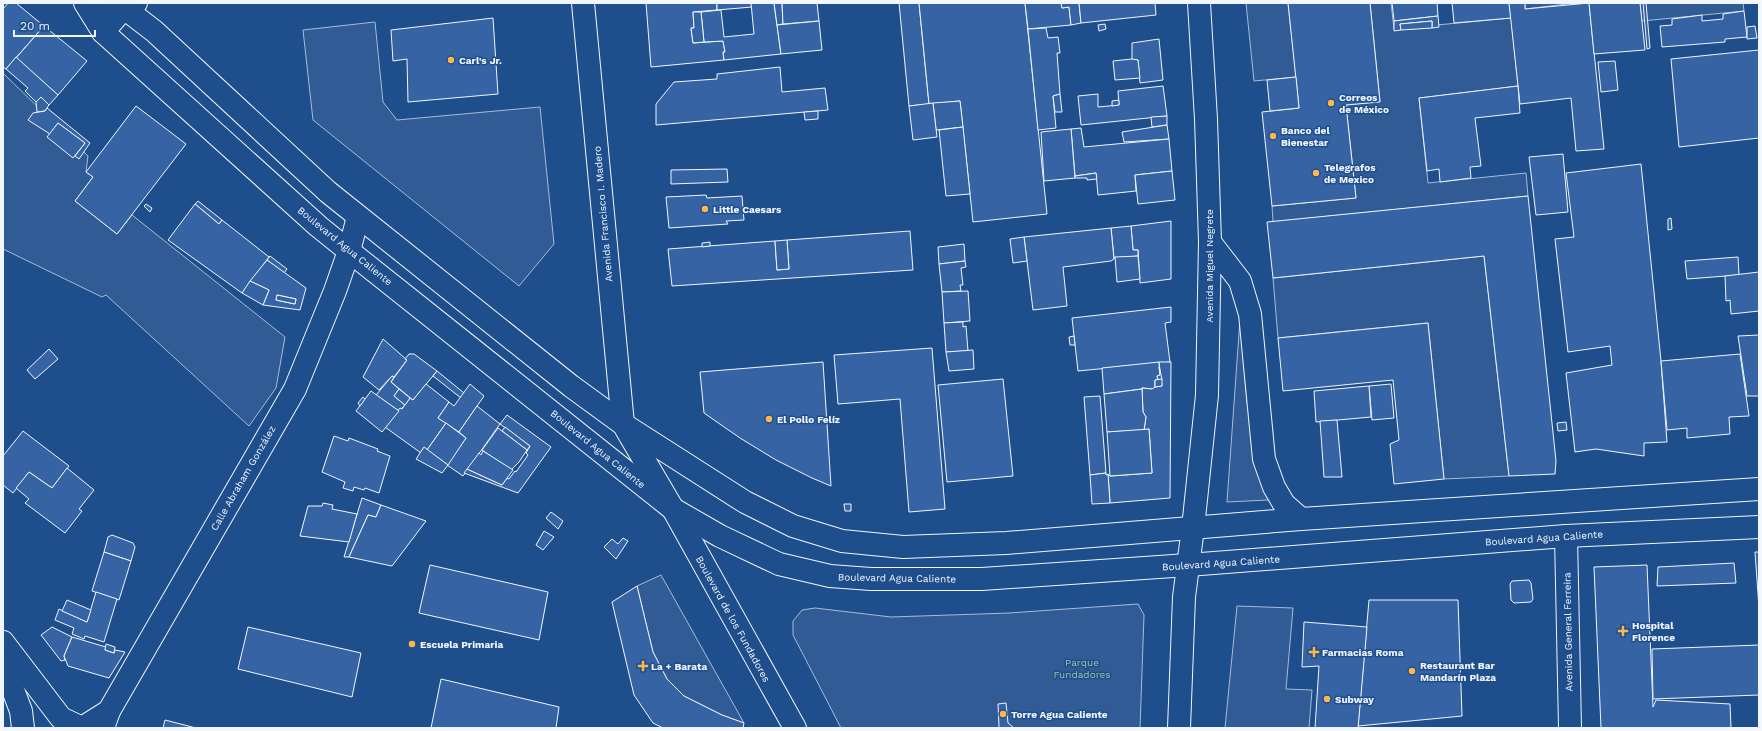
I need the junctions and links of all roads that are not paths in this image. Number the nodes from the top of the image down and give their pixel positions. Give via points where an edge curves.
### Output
1 (85, 3) edge
2 (583, 3) edge
3 (1199, 3) edge
4 (122, 5) edge
5 (103, 32) junction
6 (358, 217) junction
7 (1210, 242) junction
8 (349, 251) junction
9 (623, 424) junction
10 (1759, 489) edge
11 (673, 509) junction
12 (1301, 519) junction
13 (1759, 527) edge
14 (1193, 528) junction
15 (1566, 536) junction
16 (1188, 565) junction
17 (3, 642) edge
18 (3, 663) edge
19 (106, 719) edge
20 (23, 728) edge
21 (795, 728) edge
22 (1179, 728) edge
23 (1570, 728) edge

1 - 5 main road, Boulevard Agua Caliente
2 - 9 main road, Avenida Francisco I. Madero
3 - 7 main road, Avenida Miguel Negrete
4 - 5 main road
4 - 6 main road via 154,31
5 - 8 main road, Boulevard Agua Caliente
6 - 8 main road, Calle Abraham González
6 - 9 main road via 571,386
7 - 12 main road via 1240,281 1250,314 1264,459 1274,487 1284,504
7 - 14 main road, Avenida Miguel Negrete via 1207,395
8 - 11 main road, Boulevard Agua Caliente
8 - 19 main road, Calle Abraham González via 295,389
9 - 11 main road, Boulevard de los Fundadores
9 - 14 main road via 745,502 793,526 842,541 903,548
10 - 12 main road
11 - 16 main road, Boulevard Agua Caliente via 720,536 779,564 830,576 871,579 982,579
11 - 21 main road, Boulevard de los Fundadores
12 - 14 main road
13 - 15 main road, Boulevard Agua Caliente
14 - 16 main road, Avenida Miguel Negrete
15 - 16 main road, Boulevard Agua Caliente
15 - 23 main road, Avenida General Ferreira
16 - 22 main road via 1184,597
17 - 19 main road via 62,718 82,728
18 - 20 main road via 21,711

